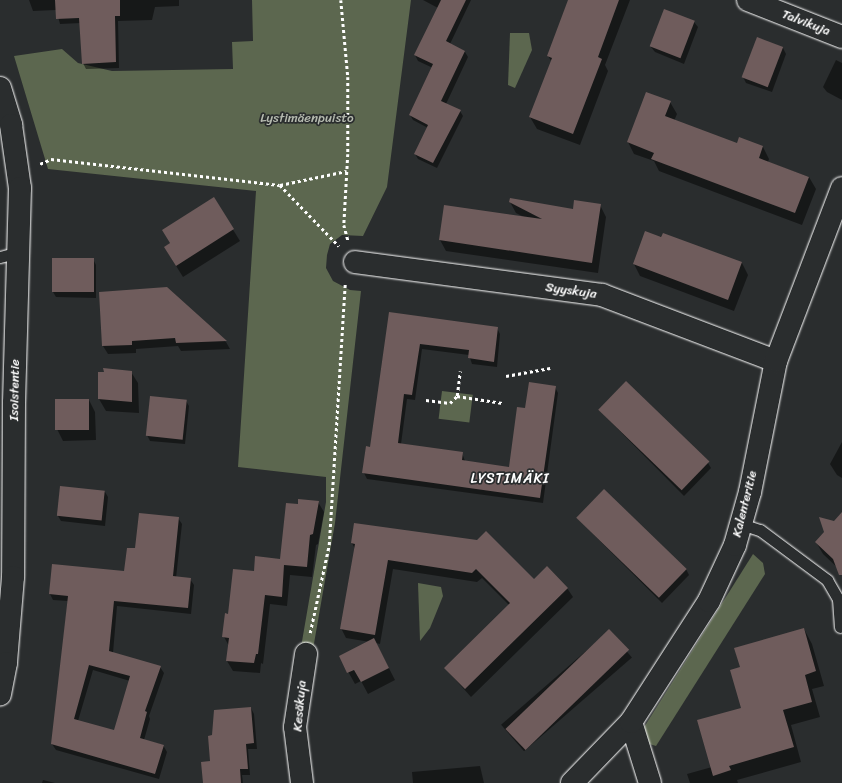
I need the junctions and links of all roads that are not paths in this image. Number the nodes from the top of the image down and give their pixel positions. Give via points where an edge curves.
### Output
1 (748, 0) edge
2 (842, 37) edge
3 (0, 88) edge
4 (842, 188) edge
5 (10, 254) edge
6 (355, 262) road end
7 (776, 361) junction
8 (7, 408) edge
9 (741, 524) junction
10 (840, 627) dead end
11 (306, 654) road end
12 (0, 694) edge
13 (631, 722) junction
14 (302, 783) edge
15 (572, 783) edge
16 (650, 783) edge

1 - 2 street, Talvikuja
3 - 5 street, Isoistentie via 11,125 19,170
4 - 7 street, Kalenteritie
5 - 8 street, Isoistentie
6 - 7 street, Syyskuja via 602,295
7 - 9 street, Kalenteritie via 750,492
8 - 12 street, Isoistentie via 13,577 6,663
9 - 10 lane via 760,530 827,580 838,599
9 - 13 street, Kalenteritie via 735,545 709,601
11 - 14 street, Kesäkuja via 295,727
13 - 15 street, Kalenteritie
13 - 16 street

